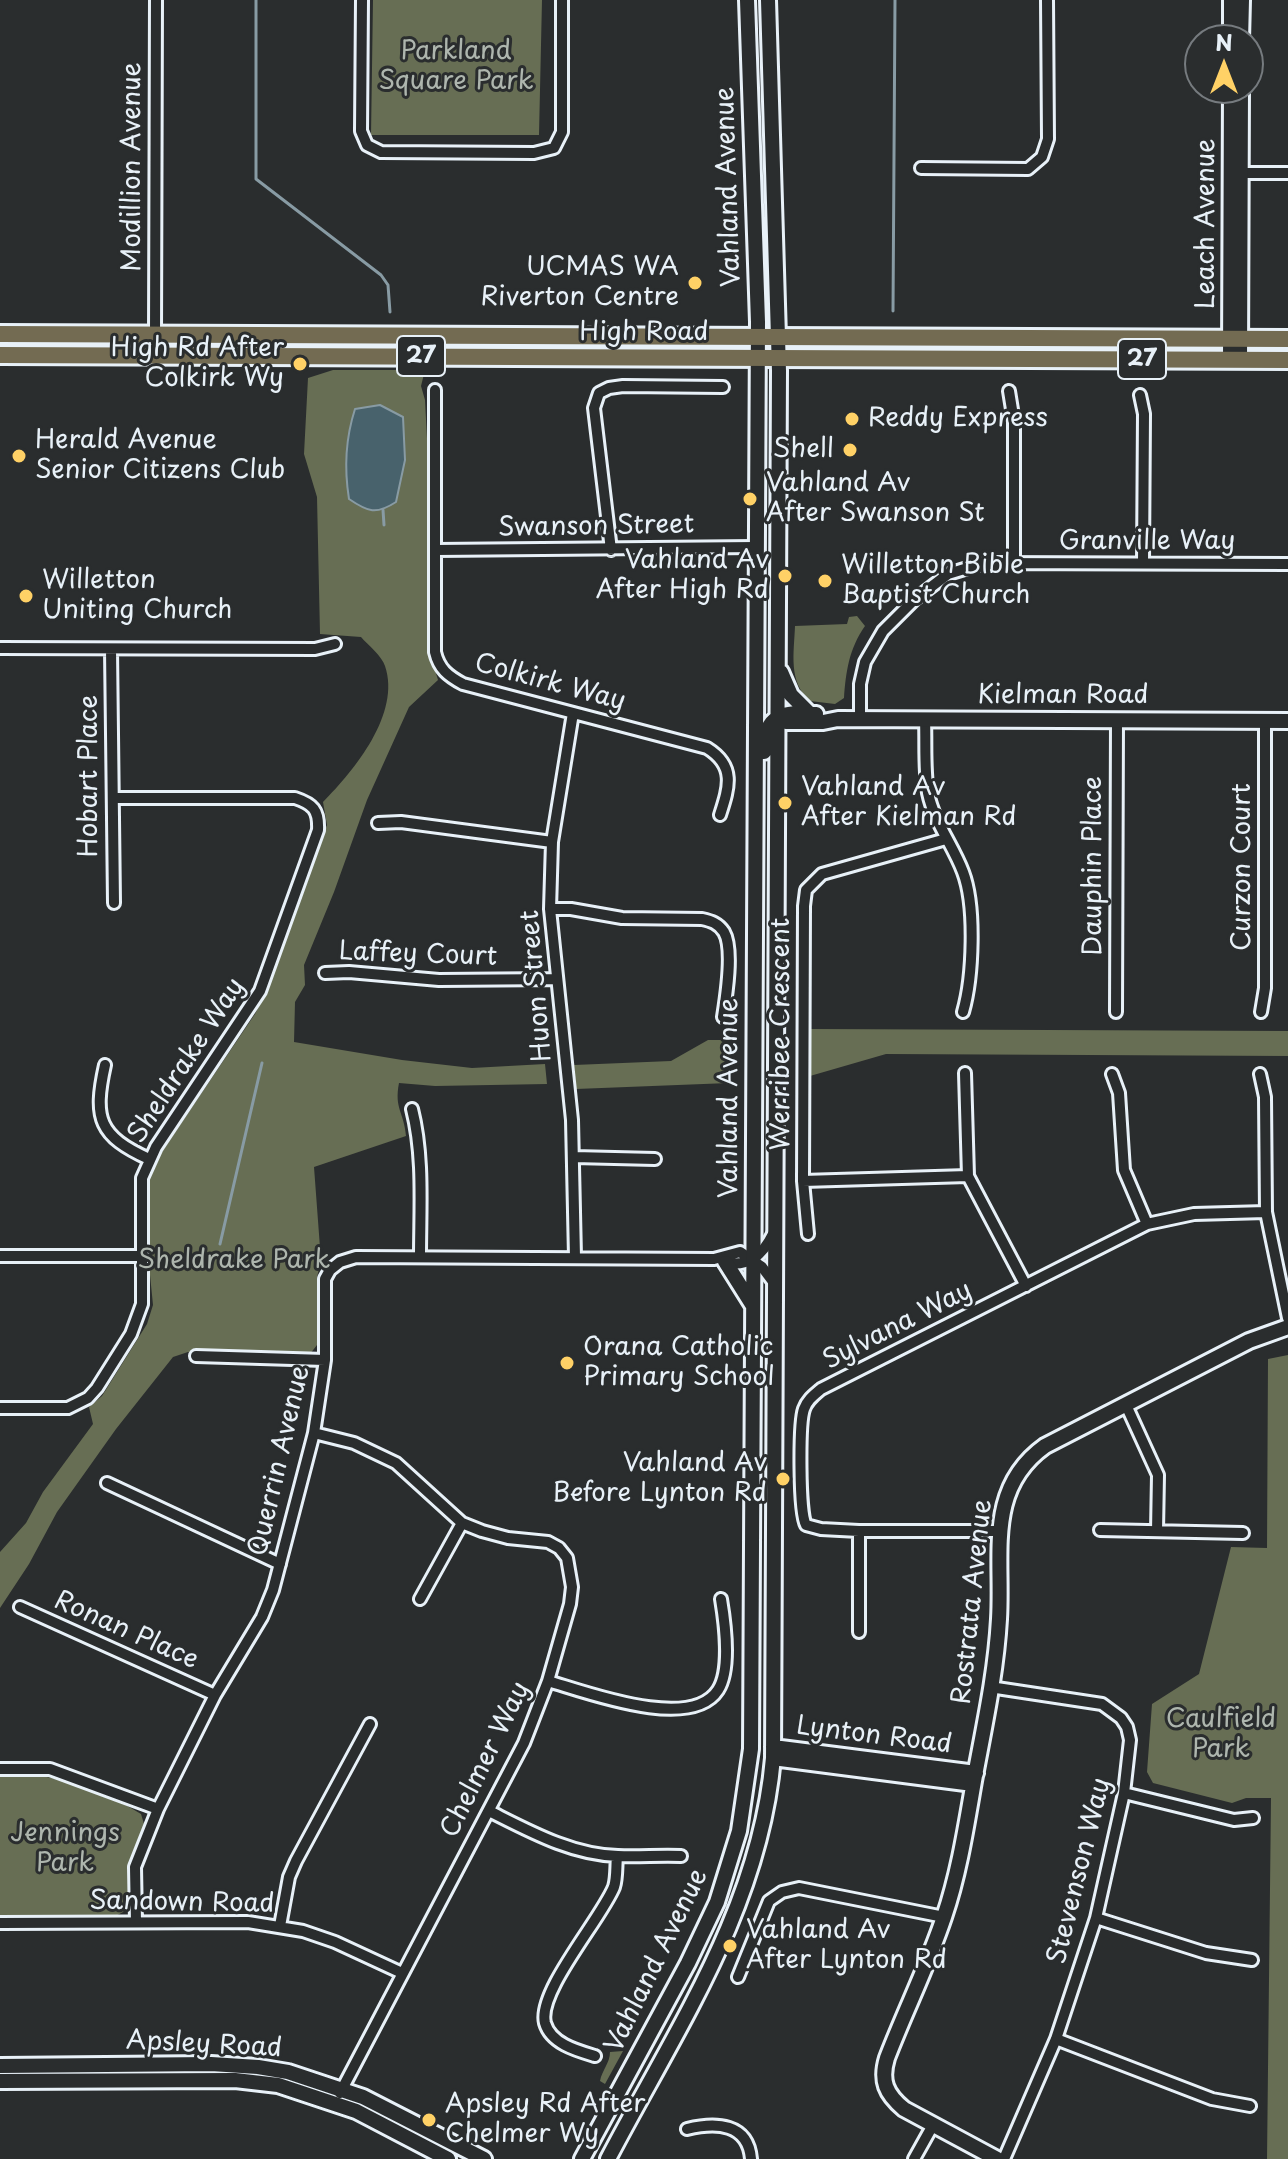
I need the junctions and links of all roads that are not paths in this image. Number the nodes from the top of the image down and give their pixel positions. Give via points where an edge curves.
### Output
1 (156, 0) edge
2 (362, 0) edge
3 (562, 0) edge
4 (747, 0) edge
5 (768, 0) edge
6 (1047, 0) edge
7 (1231, 0) edge
8 (1242, 0) edge
9 (1231, 24) edge
10 (1241, 24) edge
11 (1232, 104) edge
12 (1240, 104) edge
13 (921, 168) dead end
14 (1236, 173) junction
15 (1288, 173) edge
16 (0, 334) edge
17 (155, 335) junction
18 (758, 337) junction
19 (778, 337) junction
20 (1235, 339) junction
21 (1288, 339) edge
22 (0, 355) edge
23 (757, 357) junction
24 (779, 357) junction
25 (1235, 360) junction
26 (1288, 360) edge
27 (723, 387) dead end
28 (435, 390) dead end
29 (1009, 391) dead end
30 (1140, 395) dead end
31 (756, 547) junction
32 (436, 550) junction
33 (611, 550) junction
34 (1014, 563) junction
35 (1143, 563) junction
36 (1288, 564) edge
37 (335, 644) dead end
38 (0, 648) edge
39 (111, 649) junction
40 (778, 664) junction
41 (755, 685) junction
42 (573, 713) junction
43 (810, 713) junction
44 (838, 719) junction
45 (860, 719) junction
46 (925, 720) junction
47 (1117, 721) junction
48 (1265, 721) junction
49 (1288, 721) edge
50 (782, 722) junction
51 (756, 770) junction
52 (113, 798) junction
53 (720, 815) dead end
54 (378, 823) dead end
55 (946, 839) junction
56 (552, 842) junction
57 (114, 903) dead end
58 (550, 909) junction
59 (325, 973) dead end
60 (557, 979) junction
61 (963, 1012) dead end
62 (1116, 1012) dead end
63 (1261, 1012) dead end
64 (723, 1017) dead end
65 (105, 1065) dead end
66 (965, 1073) dead end
67 (1112, 1074) dead end
68 (1260, 1074) dead end
69 (412, 1109) dead end
70 (574, 1157) junction
71 (149, 1159) junction
72 (655, 1159) dead end
73 (968, 1176) junction
74 (803, 1181) junction
75 (1266, 1212) junction
76 (1147, 1224) junction
77 (776, 1229) junction
78 (808, 1234) dead end
79 (0, 1256) edge
80 (141, 1256) junction
81 (420, 1257) junction
82 (575, 1257) junction
83 (754, 1260) junction
84 (720, 1261) junction
85 (775, 1286) junction
86 (1026, 1286) junction
87 (753, 1307) junction
88 (1288, 1318) edge
89 (1288, 1327) edge
90 (196, 1356) dead end
91 (325, 1360) junction
92 (1126, 1405) junction
93 (0, 1408) edge
94 (314, 1433) junction
95 (107, 1483) dead end
96 (462, 1523) junction
97 (1100, 1530) dead end
98 (859, 1531) junction
99 (1000, 1531) junction
100 (1157, 1531) junction
101 (1243, 1533) dead end
102 (280, 1564) junction
103 (420, 1599) dead end
104 (721, 1599) dead end
105 (20, 1607) dead end
106 (859, 1632) dead end
107 (548, 1681) junction
108 (990, 1687) junction
109 (215, 1695) junction
110 (751, 1711) junction
111 (370, 1724) dead end
112 (772, 1753) junction
113 (0, 1769) edge
114 (975, 1778) junction
115 (1124, 1793) junction
116 (158, 1809) junction
117 (489, 1811) junction
118 (1253, 1818) dead end
119 (739, 1831) junction
120 (617, 1856) junction
121 (681, 1856) dead end
122 (944, 1917) junction
123 (1096, 1918) junction
124 (136, 1922) junction
125 (0, 1923) edge
126 (280, 1926) junction
127 (1252, 1960) dead end
128 (402, 1973) junction
129 (738, 1977) dead end
130 (1056, 2039) junction
131 (595, 2056) dead end
132 (0, 2066) edge
133 (0, 2081) edge
134 (339, 2095) junction
135 (1250, 2106) dead end
136 (933, 2125) junction
137 (687, 2129) dead end
138 (448, 2159) edge
139 (484, 2159) edge
140 (582, 2159) edge
141 (608, 2159) edge
142 (751, 2159) edge
143 (914, 2159) edge
144 (997, 2159) edge
145 (1004, 2159) edge

1 - 17 street, Modillion Avenue
2 - 3 street via 361,131 367,145 381,152 534,153 554,148 562,132
4 - 18 main road, Vahland Avenue
5 - 19 main road, Vahland Avenue
6 - 13 street via 1048,139 1042,157 1028,169
7 - 9 main road
8 - 10 main road
11 - 14 main road, Leach Avenue
12 - 14 main road, Leach Avenue
14 - 15 street
14 - 20 main road, Leach Avenue
16 - 17 main road, High Road / 27
17 - 18 main road, High Road / 27
18 - 19 main road, High Road / 27
18 - 23 main road, Vahland Avenue
19 - 20 main road, High Road / 27
19 - 24 main road, Vahland Avenue
20 - 21 main road, High Road / 27
20 - 25 main road, Leach Avenue
22 - 23 main road, High Road / 27
23 - 24 main road, High Road / 27
23 - 31 main road, Vahland Avenue
24 - 25 main road, High Road / 27
24 - 40 main road, Vahland Avenue
25 - 26 main road, High Road / 27
27 - 33 street via 623,386 599,393 594,408
28 - 32 street, Colkirk Way
29 - 34 street via 1014,422
30 - 35 street
31 - 33 street, Swanson Street
31 - 41 main road, Vahland Avenue
32 - 33 street, Swanson Street
32 - 42 street, Colkirk Way via 435,652 449,677
34 - 35 street, Granville Way
34 - 45 street, Granville Way via 984,563 948,574 893,620 865,662
35 - 36 street, Granville Way
37 - 39 street via 315,649
38 - 39 street
39 - 52 street, Hobart Place
40 - 43 main road via 791,695
40 - 50 main road, Vahland Avenue
41 - 50 main road
41 - 51 main road, Vahland Avenue
42 - 53 street, Colkirk Way via 719,755 728,774
42 - 56 street, Huon Street
43 - 44 main road, Kielman Road
43 - 50 main road, Kielman Road
44 - 45 main road, Kielman Road
44 - 50 main road, Kielman Road
45 - 46 main road, Kielman Road
46 - 47 main road, Kielman Road
46 - 55 street via 928,793
47 - 48 main road, Kielman Road
47 - 62 street, Dauphin Place
48 - 49 main road, Kielman Road
48 - 63 street, Curzon Court
50 - 51 main road via 766,730 764,755
50 - 77 main road, Vahland Avenue
51 - 83 main road, Vahland Avenue
52 - 57 street, Hobart Place
52 - 71 street, Sheldrake Way via 295,798 312,804 319,816 260,991
54 - 56 street
55 - 61 street via 969,894 970,989
55 - 74 street, Werribee Crescent via 822,874 806,890
56 - 58 street, Huon Street
58 - 60 street, Huon Street
58 - 64 street via 714,922 727,941
59 - 60 street, Laffey Court via 439,980
60 - 70 street, Huon Street
65 - 71 street via 101,1113 106,1130
66 - 73 street
67 - 76 street via 1119,1093 1124,1170
68 - 75 street
69 - 81 street
70 - 72 street
70 - 82 street, Huon Street
71 - 80 street, Sheldrake Way via 142,1178
73 - 74 street
73 - 86 street
74 - 78 street, Werribee Crescent
75 - 76 street, Sylvana Way via 1194,1214
75 - 88 street
76 - 86 street, Sylvana Way
77 - 83 street
77 - 85 main road, Vahland Avenue
79 - 80 street
80 - 93 street, Sheldrake Way via 137,1321 88,1398 68,1408
81 - 82 street, Querrin Avenue
81 - 91 street, Querrin Avenue via 356,1257 330,1270 323,1291
82 - 84 street, Querrin Avenue
83 - 84 street, Querrin Avenue via 740,1252
83 - 85 street
83 - 87 main road, Vahland Avenue
84 - 87 main road
85 - 112 main road, Vahland Avenue
86 - 98 street, Sylvana Way via 821,1389 806,1404 803,1520 812,1528
87 - 110 main road, Vahland Avenue
89 - 92 main road, Rostrata Avenue via 1249,1341
90 - 91 street
91 - 94 street, Querrin Avenue
92 - 99 main road, Rostrata Avenue via 1030,1457 1004,1501
92 - 100 street via 1158,1475
94 - 96 street, Chelmer Way via 354,1443 396,1463
94 - 102 street, Querrin Avenue
95 - 102 street
96 - 103 street
96 - 107 street, Chelmer Way via 508,1538 548,1542 567,1558 570,1604
97 - 100 street
98 - 99 street, Sylvana Way
98 - 106 street
99 - 108 main road, Rostrata Avenue via 999,1618
100 - 101 street
102 - 109 street, Querrin Avenue via 262,1617
104 - 107 street via 725,1669 718,1690 704,1703 684,1708 630,1704
105 - 109 street, Ronan Place
107 - 117 street, Chelmer Way
108 - 114 main road, Rostrata Avenue
108 - 115 street, Stevenson Way via 1089,1700 1111,1708 1127,1727 1130,1740
109 - 116 street, Querrin Avenue
110 - 112 main road, Lynton Road
110 - 119 main road, Vahland Avenue
111 - 126 street via 296,1861
112 - 114 main road, Lynton Road
112 - 119 main road, Lynton Road via 758,1768 748,1823
112 - 141 main road, Vahland Avenue via 764,1824 739,1907
113 - 116 street via 50,1769
114 - 122 main road, Rostrata Avenue
115 - 118 street via 1234,1820
115 - 123 street, Stevenson Way
116 - 124 street, Querrin Avenue via 135,1867
117 - 120 street via 553,1842
117 - 128 street, Chelmer Way
119 - 140 main road, Vahland Avenue via 707,1925
120 - 121 street
120 - 131 street via 615,1885 548,1998 545,2023 555,2038
122 - 129 street via 791,1889 769,1901
122 - 136 main road, Rostrata Avenue via 883,2079 893,2100
123 - 127 street via 1206,1953
123 - 130 street, Stevenson Way
124 - 125 street, Sandown Road
124 - 126 street, Sandown Road
126 - 128 street, Sandown Road via 335,1942
128 - 134 street, Chelmer Way
130 - 135 street via 1212,2099
130 - 145 street, Stevenson Way
132 - 134 main road, Apsley Road via 235,2065 288,2072
133 - 134 main road, Apsley Road via 235,2080
134 - 138 main road, Apsley Road
134 - 139 main road, Apsley Road
136 - 143 street
136 - 144 main road
137 - 142 street via 707,2124 735,2129 746,2140

